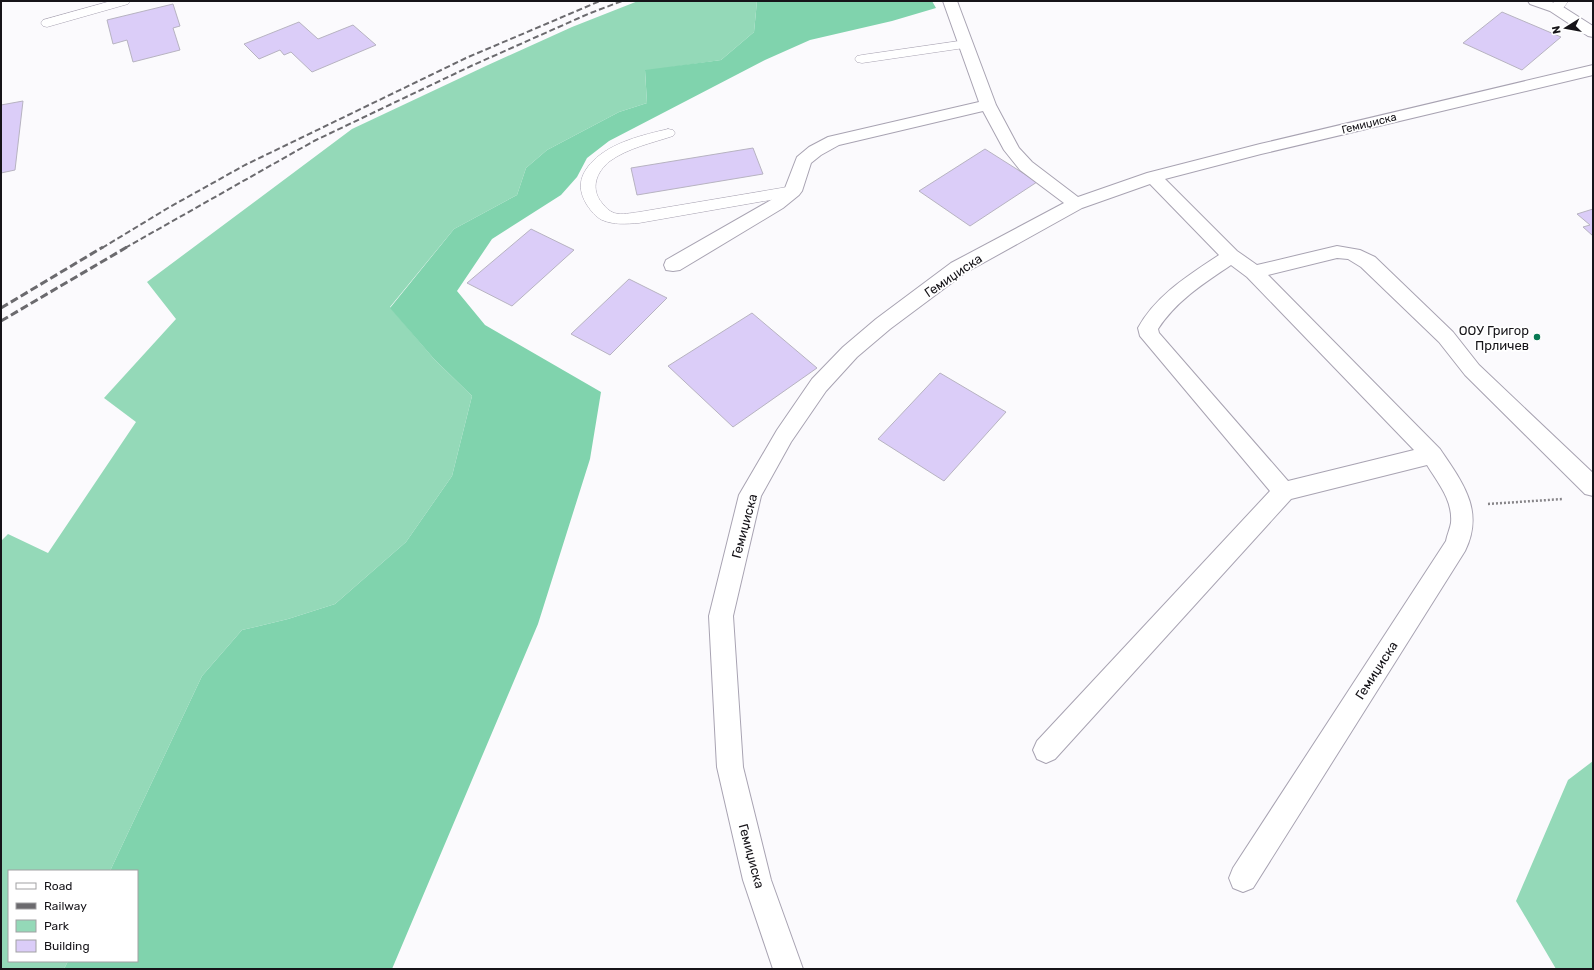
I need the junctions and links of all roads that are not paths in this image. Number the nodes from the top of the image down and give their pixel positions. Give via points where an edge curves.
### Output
1 (124, 1) edge
2 (950, 1) edge
3 (1535, 1) edge
4 (1558, 4) edge
5 (46, 23) dead end
6 (1593, 34) edge
7 (966, 44) junction
8 (862, 59) dead end
9 (1590, 74) edge
10 (988, 105) junction
11 (668, 133) dead end
12 (1153, 177) junction
13 (793, 191) junction
14 (1076, 204) junction
15 (1231, 256) junction
16 (673, 265) dead end
17 (1254, 272) junction
18 (1432, 455) junction
19 (1593, 487) edge
20 (1284, 490) junction
21 (1046, 750) dead end
22 (1243, 878) dead end
23 (788, 969) edge

1 - 5 lane
2 - 7 street
3 - 4 street
4 - 6 street
7 - 8 lane
7 - 10 street
9 - 12 street, Гемиџиска via 1275,146
10 - 13 street via 834,141 815,150 804,161
10 - 14 street via 1012,150 1026,166
11 - 13 lane via 621,149 594,167 588,181 588,193 594,206 610,217 633,219
12 - 14 street, Гемиџиска
12 - 15 street, Гемиџиска
13 - 16 street via 777,204
14 - 23 street, Гемиџиска via 958,268 850,352 819,385 784,436 750,495 722,616 730,767 757,880
15 - 17 street, Гемиџиска
15 - 20 street via 1188,285 1148,328 1150,336
17 - 18 street, Гемиџиска
17 - 19 street via 1337,252 1358,255 1446,337 1472,370
18 - 20 street
18 - 22 street, Гемиџиска via 1452,484 1460,506 1462,521 1457,544
20 - 21 street

